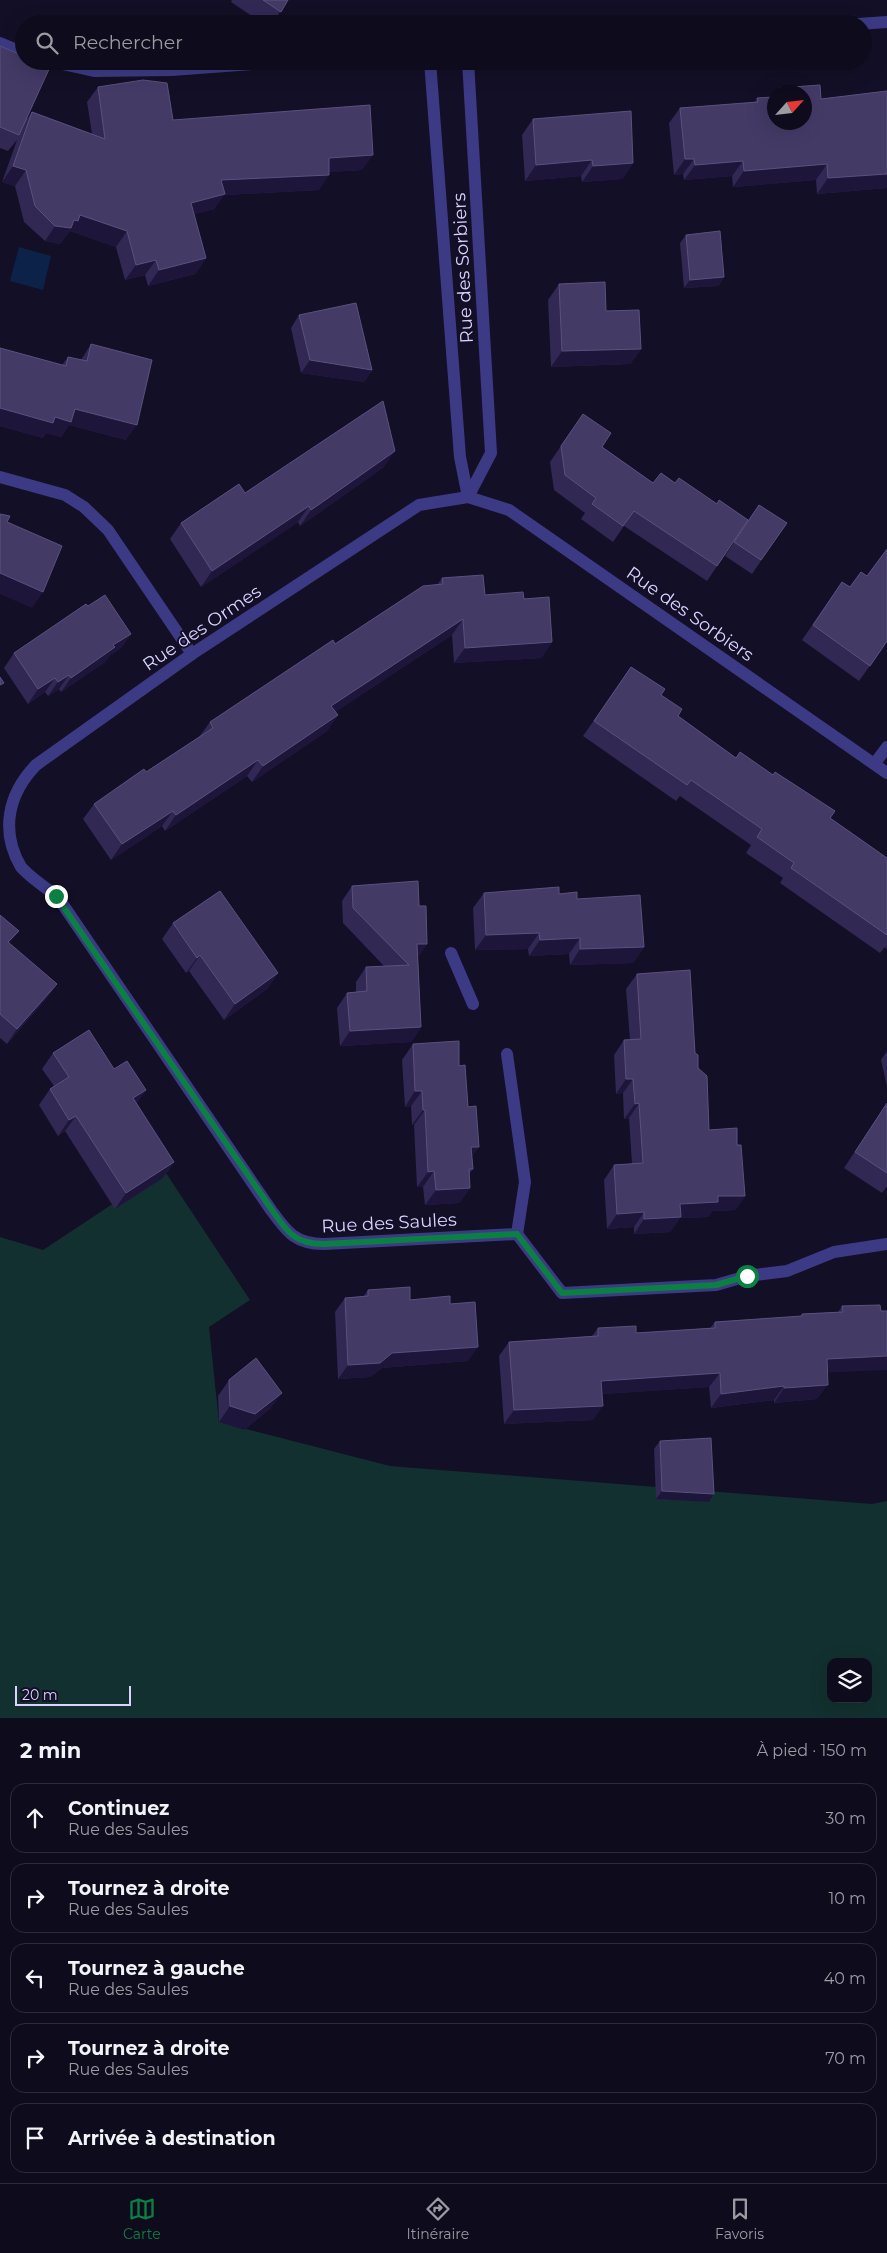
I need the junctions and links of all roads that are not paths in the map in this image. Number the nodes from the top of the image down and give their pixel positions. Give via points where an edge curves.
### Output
1 (887, 22) edge
2 (872, 23) edge
3 (0, 43) edge
4 (15, 49) edge
5 (90, 70) edge
6 (172, 70) edge
7 (431, 70) edge
8 (469, 70) edge
9 (0, 476) edge
10 (468, 497) junction
11 (192, 654) junction
12 (887, 747) edge
13 (875, 764) junction
14 (887, 773) edge
15 (5, 838) joint
16 (451, 953) dead end
17 (473, 1004) dead end
18 (508, 1054) dead end
19 (517, 1234) junction
20 (887, 1244) edge

1 - 2 street
3 - 4 street
5 - 6 street
7 - 10 street, Rue des Sorbiers via 460,457
8 - 10 street, Rue des Sorbiers via 492,453
9 - 11 street via 65,494 84,507 108,530
10 - 11 street, Rue des Ormes via 419,505
10 - 13 street, Rue des Sorbiers via 509,510
11 - 15 street, Rue des Ormes via 36,765 19,783 8,804
12 - 13 street
13 - 14 street, Rue des Sorbiers
15 - 19 street, Rue des Saules via 20,866 56,896 272,1210 296,1238 310,1244 324,1244
16 - 17 street
18 - 19 street via 525,1182
19 - 20 street via 562,1293 716,1285 747,1276 787,1271 834,1252

